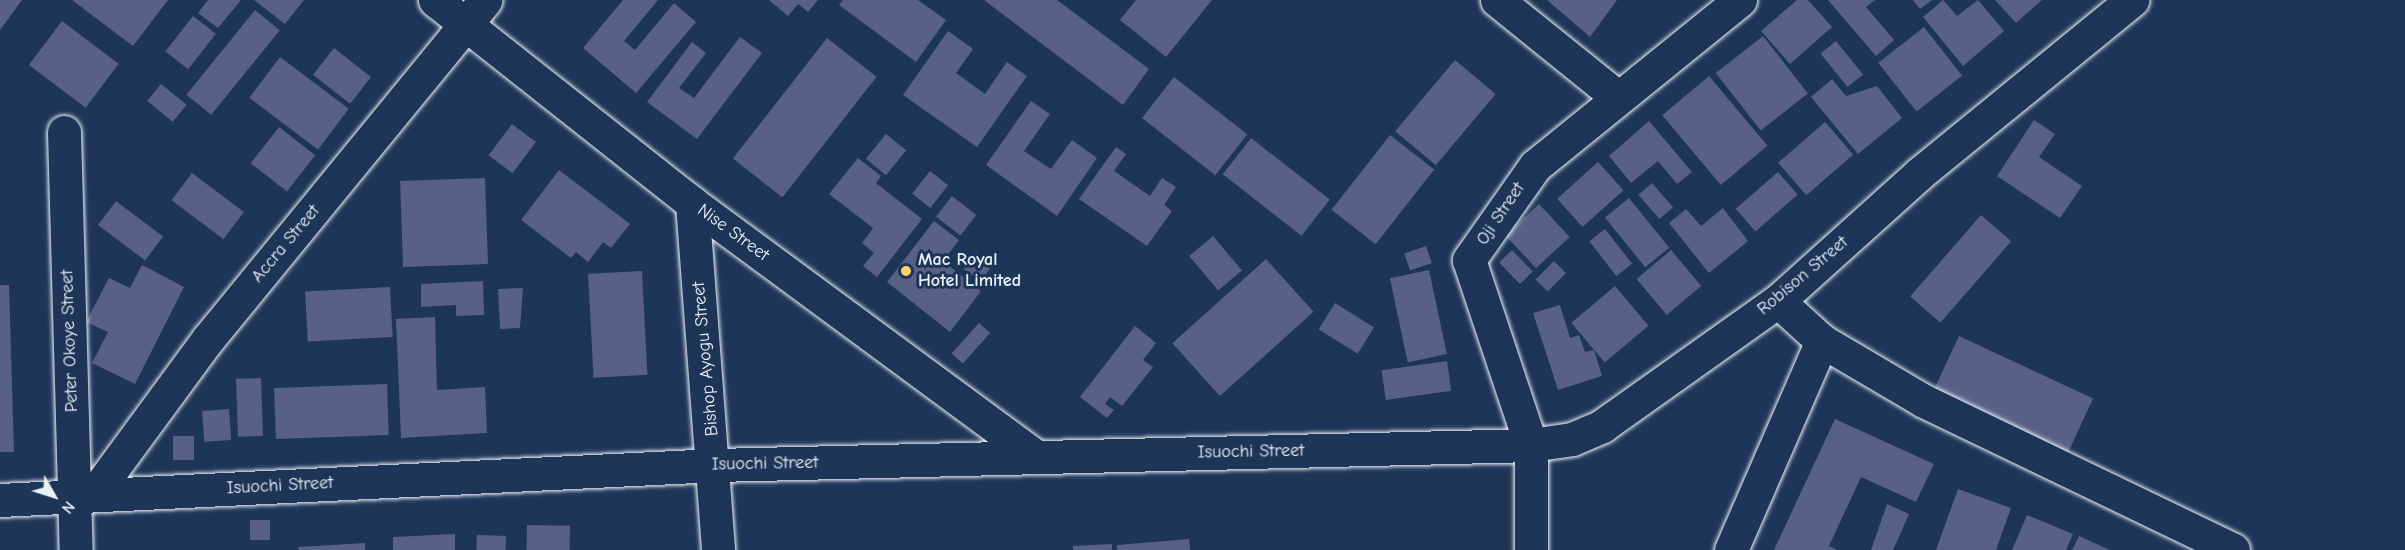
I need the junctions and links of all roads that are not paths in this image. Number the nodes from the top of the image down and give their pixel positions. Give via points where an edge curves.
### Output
1 (435, 0) edge
2 (485, 0) edge
3 (1497, 0) edge
4 (1740, 0) edge
5 (2132, 0) edge
6 (466, 27) junction
7 (1617, 97) junction
8 (64, 132) dead end
9 (692, 203) junction
10 (1778, 301) junction
11 (1822, 341) junction
12 (1531, 445) junction
13 (1037, 457) junction
14 (715, 465) junction
15 (84, 495) junction
16 (0, 500) edge
17 (76, 550) edge
18 (718, 550) edge
19 (1531, 550) edge
20 (1731, 550) edge
21 (2233, 550) edge

1 - 6 street, Nise Street
2 - 6 street, Accra Street
3 - 7 street
4 - 7 street, Oji Street
5 - 10 street, Robison Street via 1920,173
6 - 9 street, Nise Street
6 - 15 street, Accra Street
7 - 12 street, Oji Street via 1535,166 1469,260
8 - 15 street, Peter Okoye Street
9 - 13 street, Nise Street
9 - 14 street, Bishop Ayogu Street
10 - 11 street
10 - 12 street, Robison Street via 1602,426 1572,439
11 - 20 street
11 - 21 street via 1923,401
12 - 13 street, Isuochi Street
12 - 19 street
13 - 14 street, Isuochi Street
14 - 15 street, Isuochi Street
14 - 18 street, Bishop Ayogu Street
15 - 16 street, Isuochi Street
15 - 17 street, Peter Okoye Street

